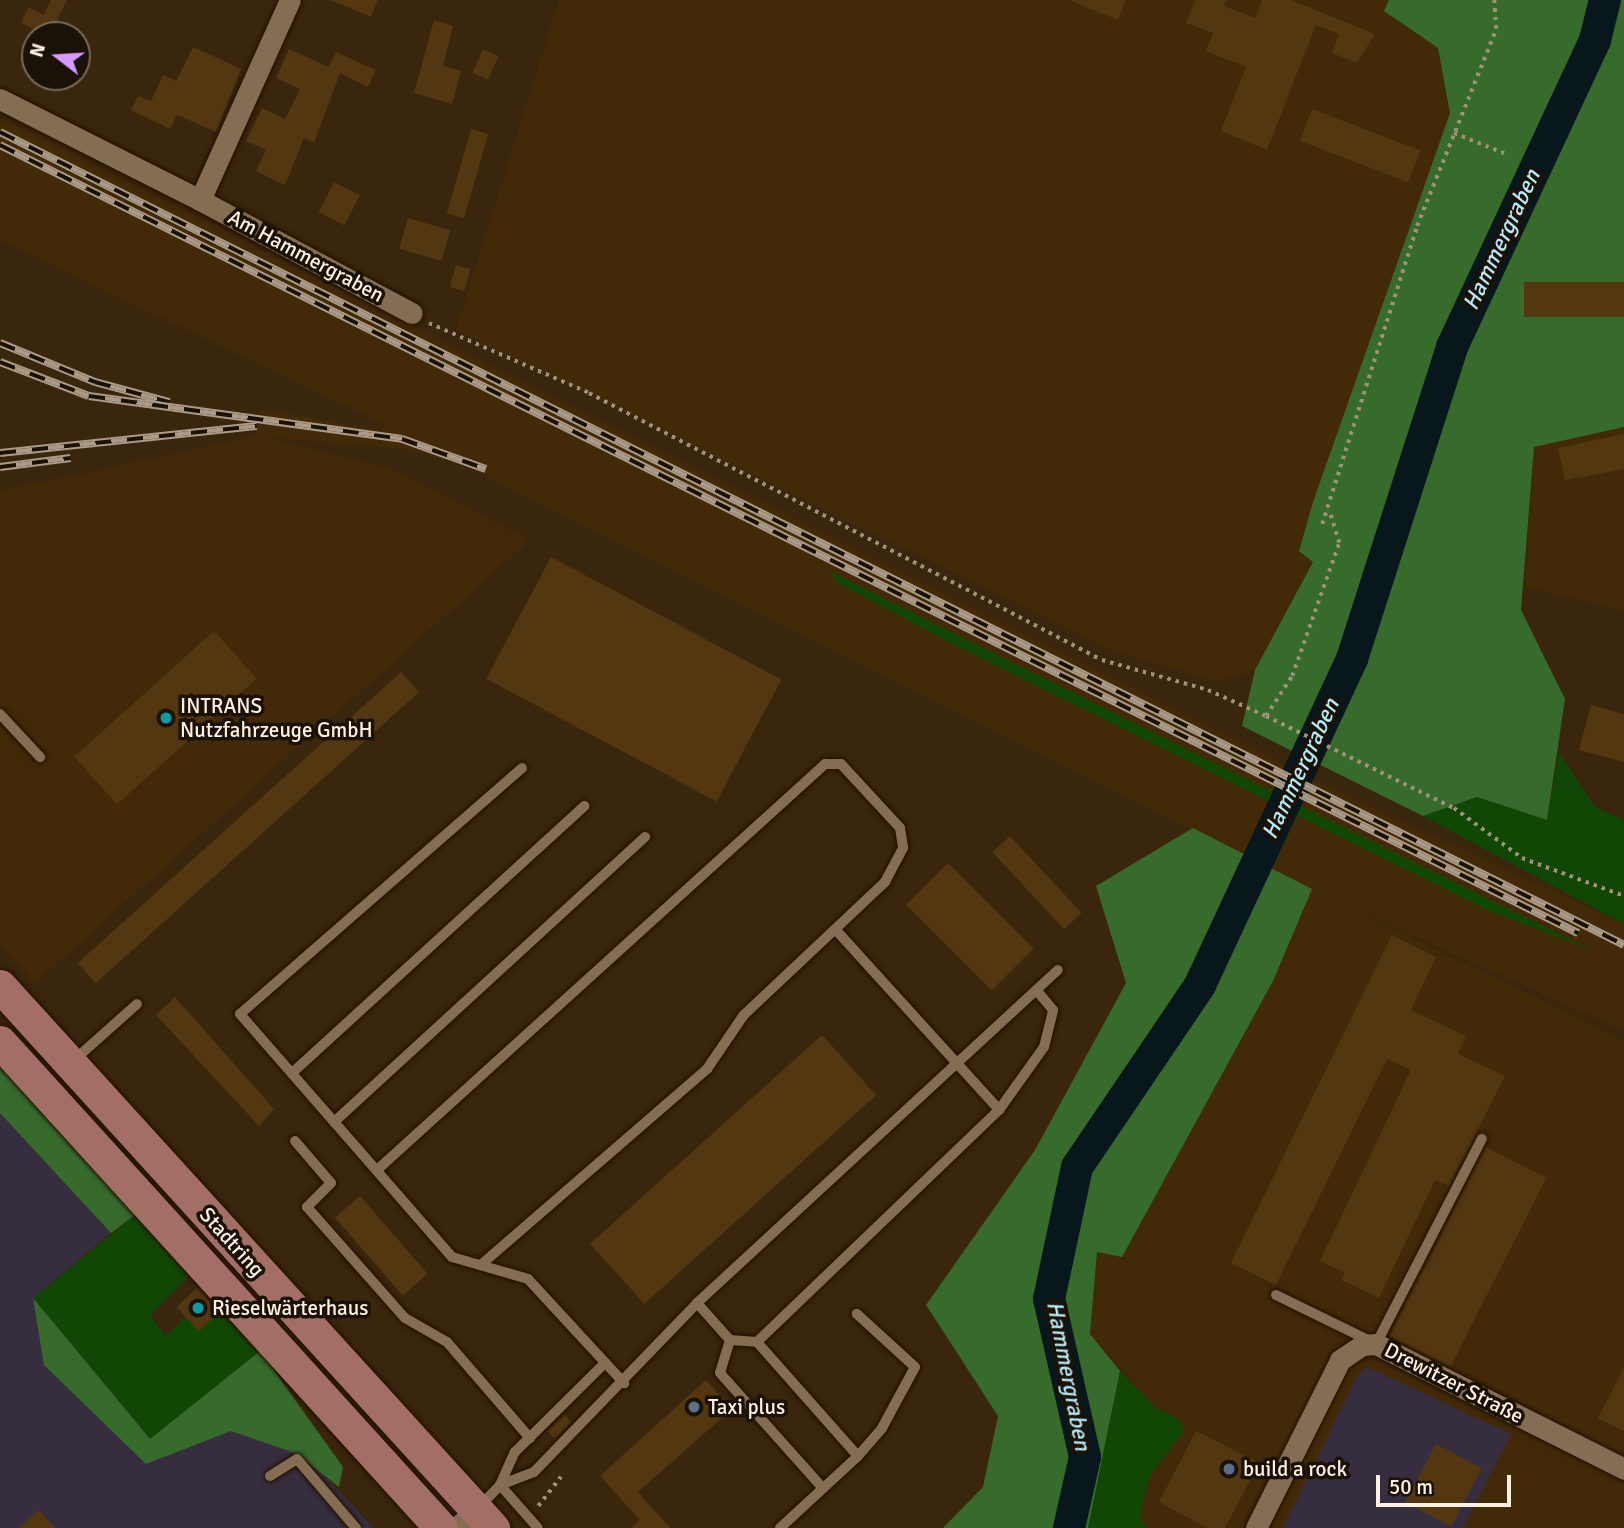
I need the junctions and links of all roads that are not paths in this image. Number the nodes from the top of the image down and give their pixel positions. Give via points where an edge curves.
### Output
1 (290, 0) edge
2 (0, 99) edge
3 (200, 200) junction
4 (412, 313) road end
5 (0, 713) edge
6 (40, 757) dead end
7 (522, 768) dead end
8 (584, 806) dead end
9 (645, 837) dead end
10 (835, 930) junction
11 (1058, 970) dead end
12 (0, 986) edge
13 (1036, 990) junction
14 (136, 1004) dead end
15 (0, 1042) edge
16 (954, 1062) junction
17 (70, 1064) junction
18 (292, 1073) junction
19 (42, 1089) junction
20 (999, 1110) junction
21 (334, 1122) junction
22 (1482, 1139) dead end
23 (295, 1142) dead end
24 (377, 1170) junction
25 (481, 1265) junction
26 (1276, 1295) dead end
27 (697, 1303) junction
28 (857, 1314) dead end
29 (730, 1340) junction
30 (757, 1342) junction
31 (1376, 1344) junction
32 (605, 1363) junction
33 (624, 1383) junction
34 (530, 1438) junction
35 (858, 1456) junction
36 (1624, 1469) edge
37 (270, 1476) dead end
38 (500, 1485) junction
39 (823, 1488) junction
40 (475, 1522) edge
41 (356, 1528) edge
42 (441, 1528) edge
43 (538, 1528) edge
44 (780, 1528) edge
45 (1256, 1528) edge

1 - 3 street
2 - 3 street, Am Hammergraben
3 - 4 street, Am Hammergraben
5 - 6 lane
7 - 18 lane via 240,1014
8 - 18 lane
9 - 21 lane
10 - 16 lane
10 - 24 lane via 885,882 903,848 900,828 867,791 841,764 825,764
10 - 25 lane via 743,1016 707,1069
11 - 13 lane
12 - 17 main road, Stadtring
13 - 16 lane
13 - 20 lane via 1053,1010 1044,1047
14 - 17 lane
15 - 19 main road, Stadtring
16 - 20 lane
16 - 27 lane
17 - 19 street
17 - 40 main road, Stadtring
18 - 21 lane
19 - 42 main road, Stadtring
20 - 30 lane
21 - 24 lane
22 - 31 lane
23 - 34 lane via 331,1183 307,1207 405,1318 447,1342
24 - 25 lane via 452,1257
25 - 32 lane via 528,1279
26 - 31 lane
27 - 29 lane
27 - 33 lane
28 - 35 lane via 915,1367 882,1427
29 - 30 lane
29 - 39 lane via 720,1373
30 - 35 lane
31 - 36 street, Drewitzer Straße
31 - 45 street, Drewitzer Straße via 1362,1345 1340,1360
32 - 33 lane
32 - 34 lane
33 - 38 lane via 534,1472
34 - 38 lane
35 - 39 lane
37 - 41 lane via 297,1459
38 - 40 lane
38 - 43 lane
39 - 44 lane

